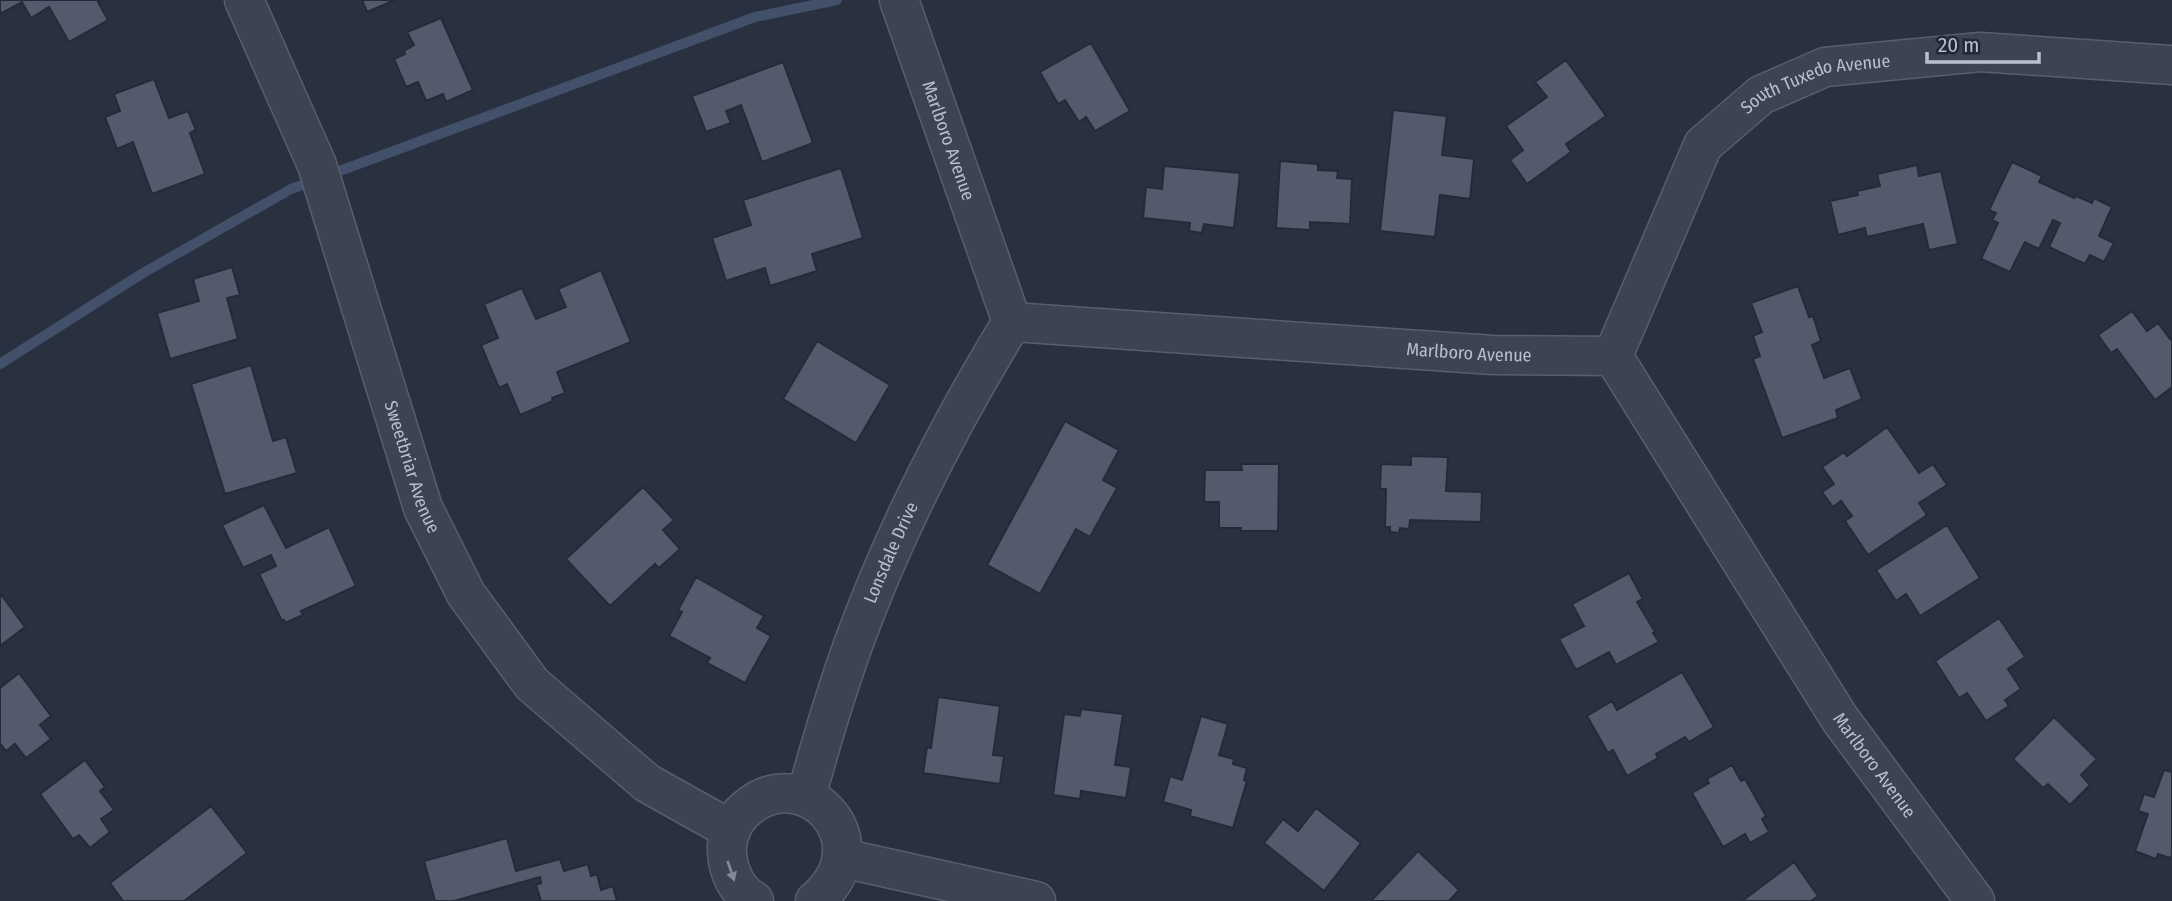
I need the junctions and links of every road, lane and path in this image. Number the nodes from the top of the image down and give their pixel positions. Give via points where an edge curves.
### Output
1 (244, 0) edge
2 (900, 0) edge
3 (2172, 65) edge
4 (1012, 322) junction
5 (1613, 356) junction
6 (806, 797) junction
7 (731, 830) junction
8 (842, 858) junction
9 (754, 901) edge
10 (815, 901) edge
11 (1035, 901) edge
12 (1975, 901) edge

1 - 7 street, Sweetbriar Avenue via 322,180 423,508 466,594 532,684 647,783
2 - 4 street, Marlboro Avenue
3 - 5 street, South Tuxedo Avenue via 1980,52 1825,67 1761,95 1703,145
4 - 5 street, Marlboro Avenue via 1493,355
4 - 6 street, Lonsdale Drive via 944,439 882,571 844,670
5 - 12 street, Marlboro Avenue via 1840,719
6 - 7 street via 771,794 740,814
6 - 8 street via 835,822 842,839
7 -> 9 street via 728,866 736,884
8 - 10 street via 838,875
8 - 11 street

